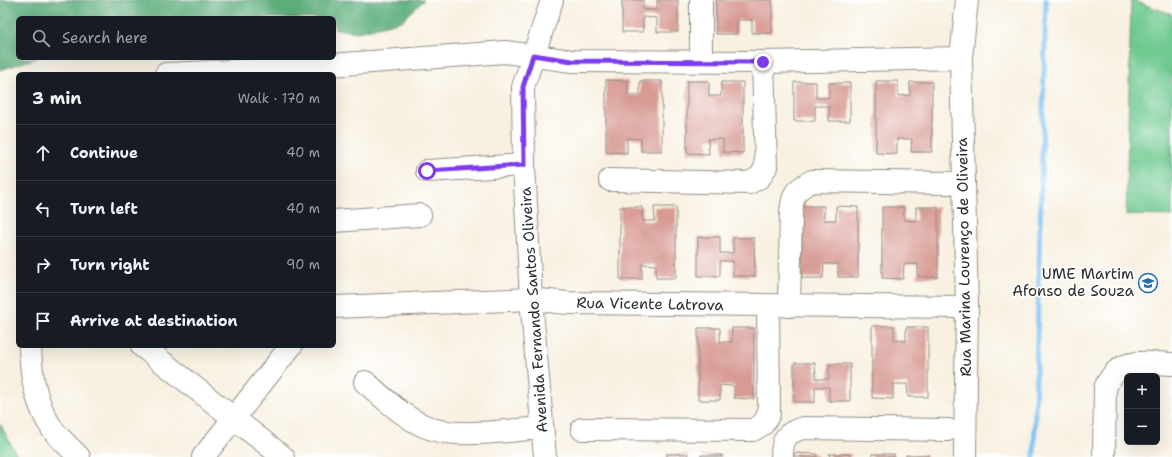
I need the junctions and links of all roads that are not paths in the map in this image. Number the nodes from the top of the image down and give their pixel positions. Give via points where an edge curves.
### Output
1 (552, 0) edge
2 (701, 0) edge
3 (967, 0) edge
4 (533, 55) junction
5 (961, 58) junction
6 (701, 60) junction
7 (763, 62) junction
8 (277, 71) edge
9 (240, 72) edge
10 (524, 165) junction
11 (427, 171) dead end
12 (610, 180) dead end
13 (950, 183) dead end
14 (420, 214) dead end
15 (336, 221) edge
16 (531, 299) junction
17 (779, 306) junction
18 (336, 307) edge
19 (966, 307) junction
20 (30, 348) edge
21 (145, 348) edge
22 (289, 348) edge
23 (1172, 364) edge
24 (365, 382) dead end
25 (234, 419) junction
26 (542, 428) junction
27 (582, 429) dead end
28 (948, 430) dead end
29 (79, 457) edge
30 (203, 457) edge
31 (283, 457) edge
32 (545, 457) edge
33 (782, 457) edge
34 (965, 457) edge
35 (1104, 457) edge

1 - 4 street, Avenida Fernando Santos Oliveira
2 - 6 street
3 - 5 street, Rua Marina Lourenço de Oliveira
4 - 6 street via 572,61
4 - 8 street via 505,52
4 - 10 street, Avenida Fernando Santos Oliveira via 523,87
5 - 7 street
5 - 19 street, Rua Marina Lourenço de Oliveira
6 - 7 street
7 - 12 street via 766,167 760,177 749,183
8 - 9 street
10 - 11 street
10 - 16 street, Avenida Fernando Santos Oliveira
13 - 17 street via 812,181 798,188 792,199
14 - 15 street
16 - 17 street, Rua Vicente Latrova via 567,303
16 - 18 street, Rua Vicente Latrova
16 - 26 street, Avenida Fernando Santos Oliveira
17 - 19 street, Rua Vicente Latrova
17 - 27 street via 769,414 763,424 753,430
19 - 34 street, Rua Marina Lourenço de Oliveira
20 - 29 street via 37,398 52,428
21 - 25 street
22 - 25 street
23 - 35 street via 1132,362 1114,374 1105,388
24 - 26 street via 401,412 432,429 454,434
25 - 30 street
25 - 31 street
26 - 32 street, Avenida Fernando Santos Oliveira
28 - 33 street via 803,428 790,432 782,443

